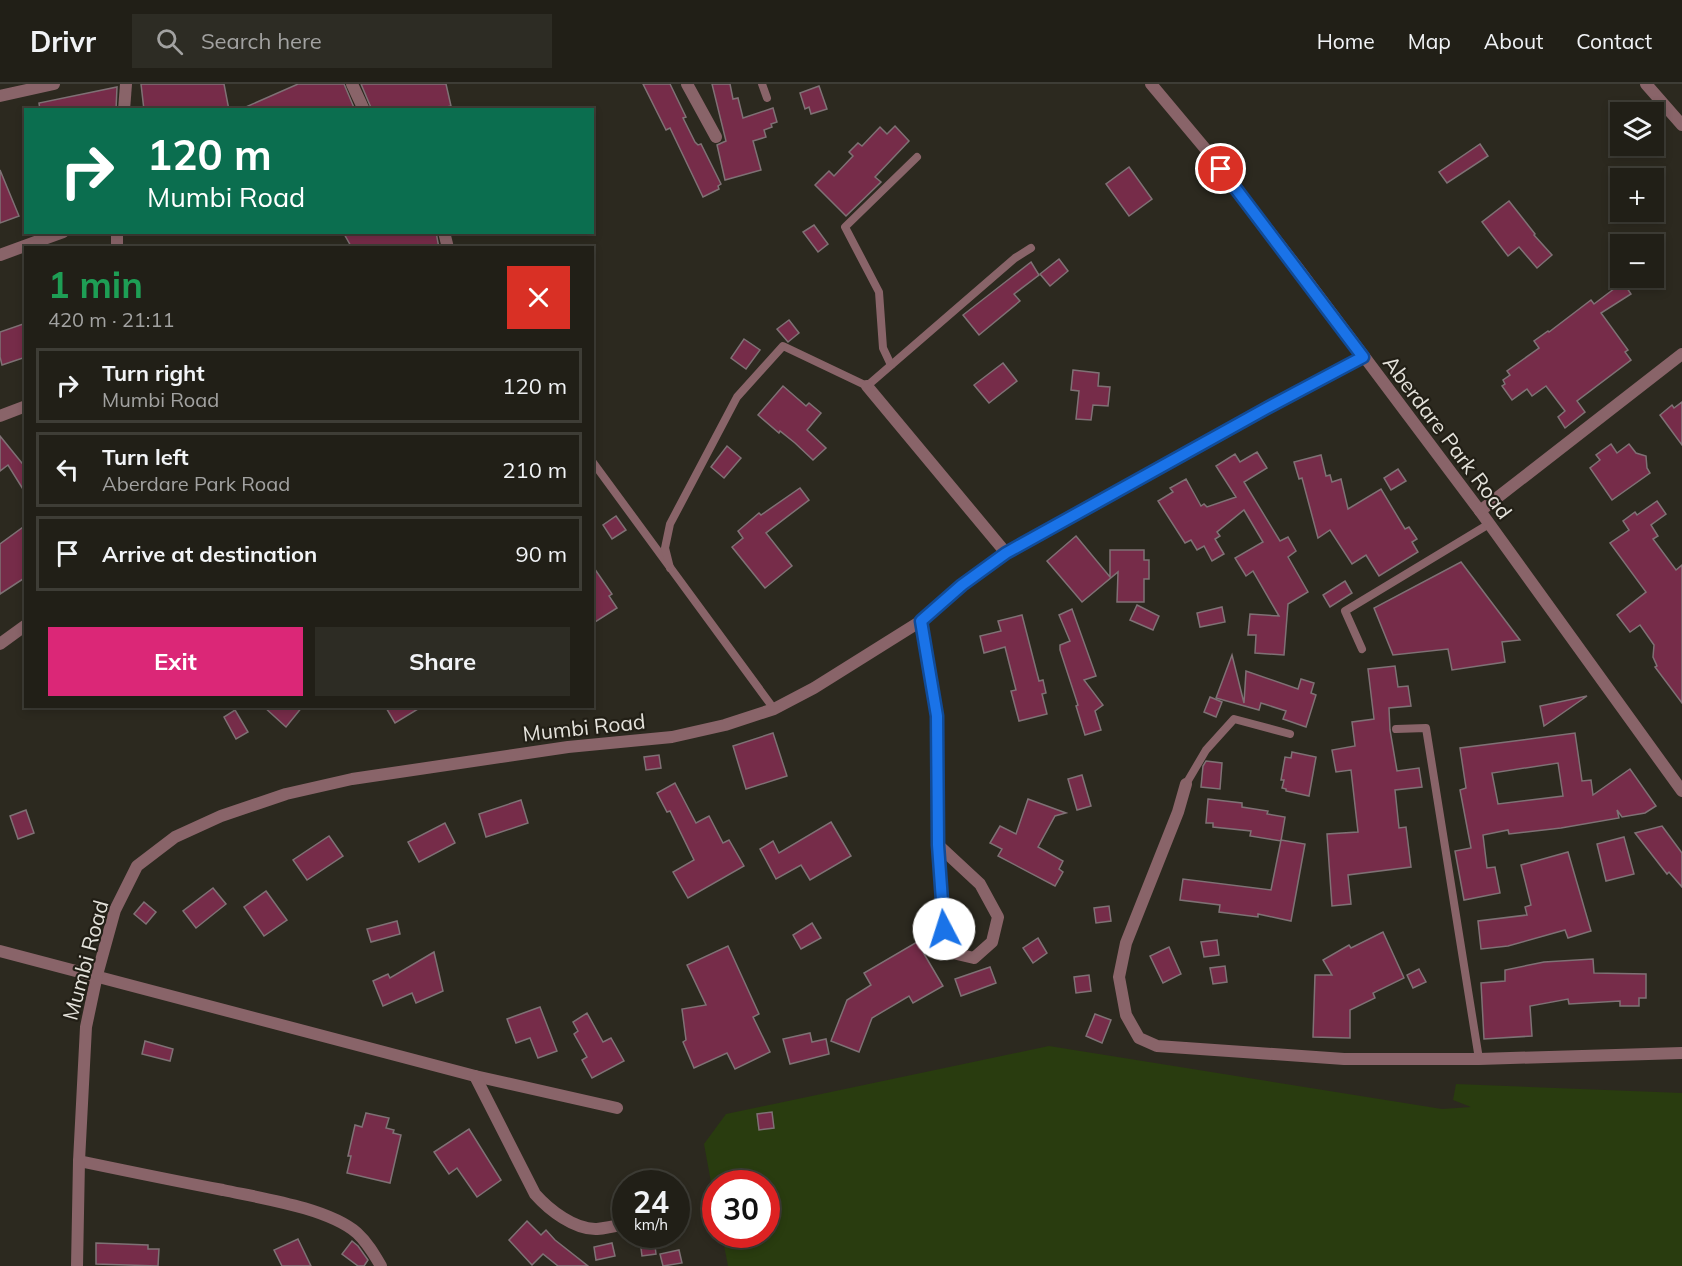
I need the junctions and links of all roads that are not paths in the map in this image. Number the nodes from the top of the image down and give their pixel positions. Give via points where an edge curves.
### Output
1 (54, 84) edge
2 (126, 84) edge
3 (352, 84) edge
4 (687, 84) edge
5 (762, 84) edge
6 (1151, 84) edge
7 (1646, 84) edge
8 (0, 96) edge
9 (768, 98) dead end
10 (124, 108) edge
11 (363, 108) edge
12 (1682, 125) edge
13 (716, 137) dead end
14 (917, 157) dead end
15 (58, 234) edge
16 (24, 246) edge
17 (25, 246) edge
18 (1031, 248) dead end
19 (0, 255) edge
20 (1682, 354) edge
21 (1363, 357) junction
22 (891, 365) junction
23 (867, 386) junction
24 (24, 407) edge
25 (0, 416) edge
26 (594, 464) edge
27 (1480, 511) junction
28 (1489, 524) junction
29 (1006, 553) junction
30 (670, 567) junction
31 (921, 621) junction
32 (24, 626) edge
33 (0, 644) edge
34 (1362, 649) dead end
35 (774, 709) junction
36 (1396, 729) dead end
37 (1290, 734) dead end
38 (1186, 784) joint
39 (1682, 791) edge
40 (938, 845) junction
41 (0, 951) edge
42 (97, 975) junction
43 (1682, 1053) edge
44 (1479, 1059) junction
45 (475, 1076) junction
46 (617, 1108) dead end
47 (79, 1161) junction
48 (612, 1226) edge
49 (77, 1266) edge
50 (381, 1266) edge

1 - 8 street
2 - 10 street
3 - 11 street
4 - 13 street
5 - 9 lane
6 - 21 street, Aberdare Park Road via 1249,205
7 - 12 street
14 - 22 lane via 845,227 879,292 884,348
15 - 17 street
16 - 19 street
18 - 22 lane
20 - 27 street
21 - 27 street, Aberdare Park Road
21 - 29 street, Mumbi Road
22 - 23 lane
23 - 29 street
23 - 30 lane via 783,346 737,397 670,524 665,548
24 - 25 street
26 - 30 lane
27 - 28 street, Aberdare Park Road
28 - 34 lane via 1346,611
28 - 39 street, Aberdare Park Road
29 - 31 street, Mumbi Road
30 - 35 lane
31 - 35 street, Mumbi Road
31 - 40 street via 937,716
32 - 33 street
35 - 42 street, Mumbi Road via 672,737 568,747 352,779 286,794 221,816 175,837 137,866 115,910
36 - 44 lane via 1426,728
37 - 38 lane via 1234,719 1206,750
38 - 44 street via 1126,943 1119,977 1126,1015 1139,1038 1157,1046 1344,1059
40 - 40 street via 944,929 957,954 974,958 992,942 998,917 980,884
41 - 42 street
42 - 45 street
42 - 47 street, Mumbi Road via 86,1027
43 - 44 street
45 - 46 street
45 - 48 street via 535,1194 548,1209 594,1229
47 - 49 street, Mumbi Road
47 - 50 street via 273,1201 322,1215 356,1232

